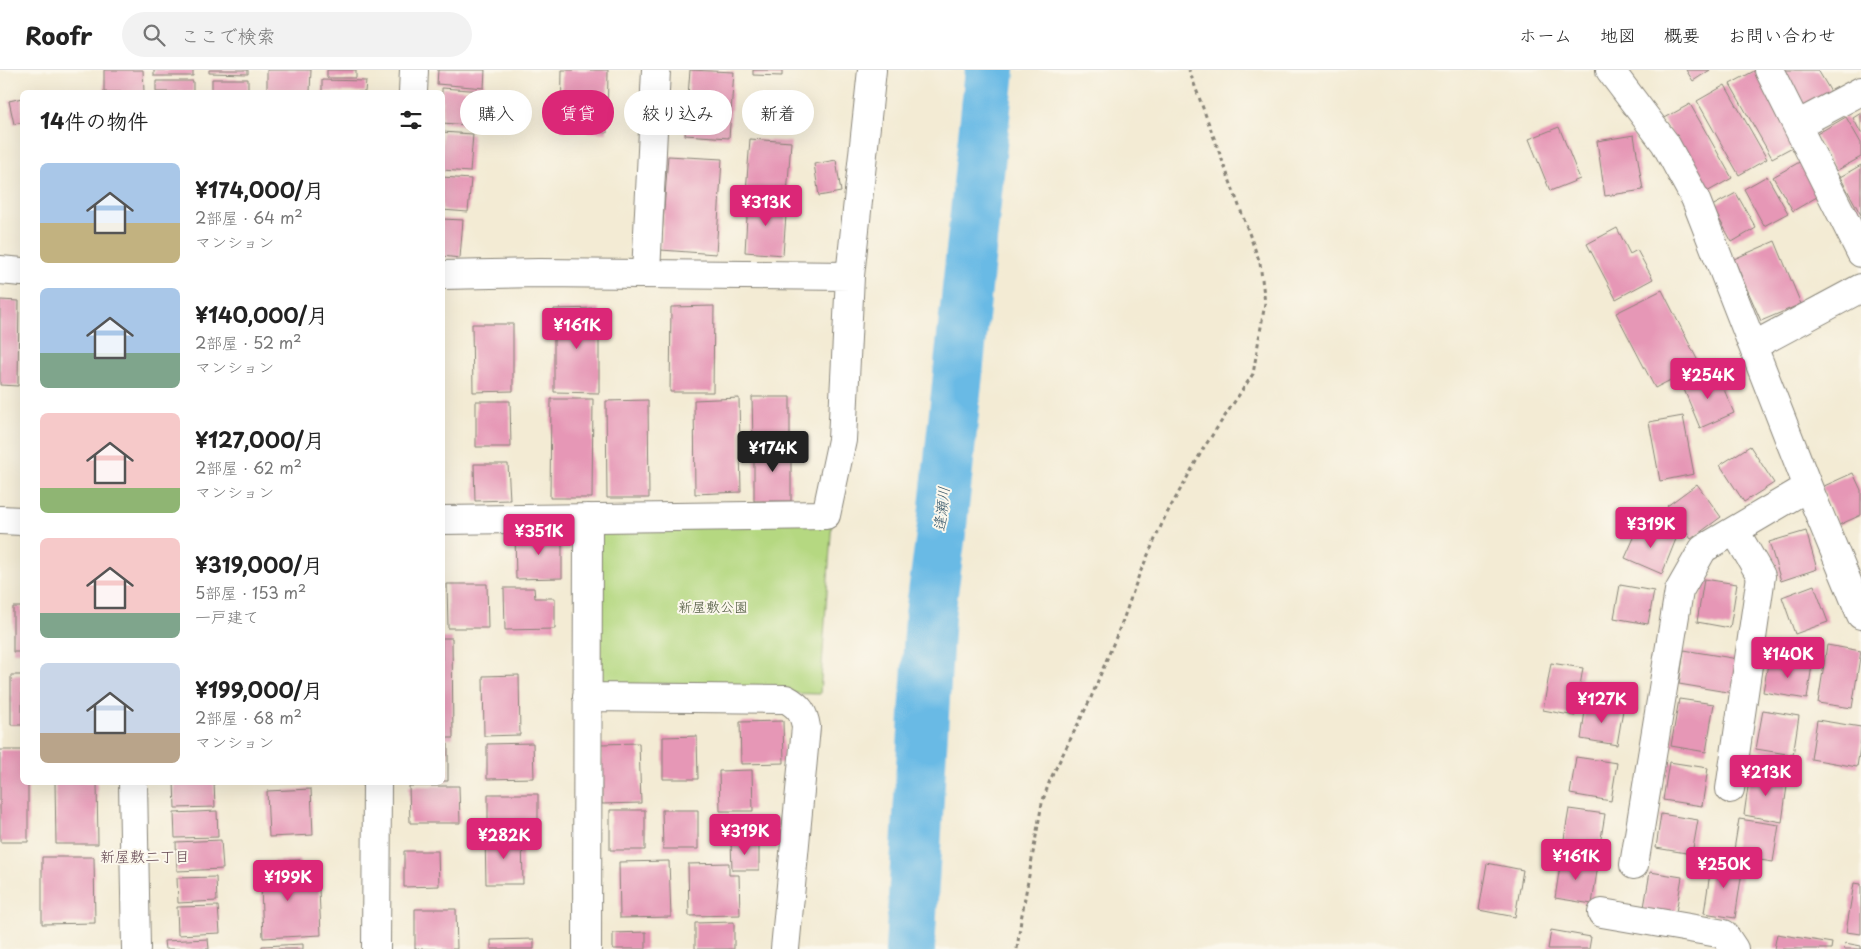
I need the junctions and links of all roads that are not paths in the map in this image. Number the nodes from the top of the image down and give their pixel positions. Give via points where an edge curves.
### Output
1 (414, 70) edge
2 (656, 70) edge
3 (872, 70) edge
4 (1610, 70) edge
5 (1769, 70) edge
6 (412, 90) edge
7 (1861, 91) edge
8 (1797, 125) junction
9 (1861, 253) edge
10 (0, 270) edge
11 (20, 272) edge
12 (646, 273) junction
13 (445, 275) edge
14 (850, 276) junction
15 (1861, 288) edge
16 (1753, 346) junction
17 (1808, 487) junction
18 (588, 518) junction
19 (0, 520) edge
20 (445, 520) edge
21 (20, 521) edge
22 (1735, 531) junction
23 (1861, 615) edge
24 (587, 697) junction
25 (134, 785) edge
26 (377, 785) edge
27 (1730, 789) dead end
28 (1634, 865) dead end
29 (1602, 913) dead end
30 (136, 949) edge
31 (376, 949) edge
32 (587, 949) edge
33 (785, 949) edge
34 (1734, 949) edge

1 - 6 street
2 - 12 street
3 - 14 street
4 - 16 street via 1665,143 1695,198
5 - 8 street
7 - 8 street
8 - 9 street
10 - 11 street
12 - 13 street
12 - 14 street
14 - 18 street via 842,440 826,515
15 - 16 street
16 - 17 street
17 - 22 street
17 - 23 street
18 - 20 street
18 - 24 street
19 - 21 street
22 - 27 street via 1761,576
22 - 28 street via 1703,549 1679,590
24 - 32 street
24 - 33 street via 786,699 797,705 806,727
25 - 30 street
26 - 31 street
29 - 34 street via 1724,934

